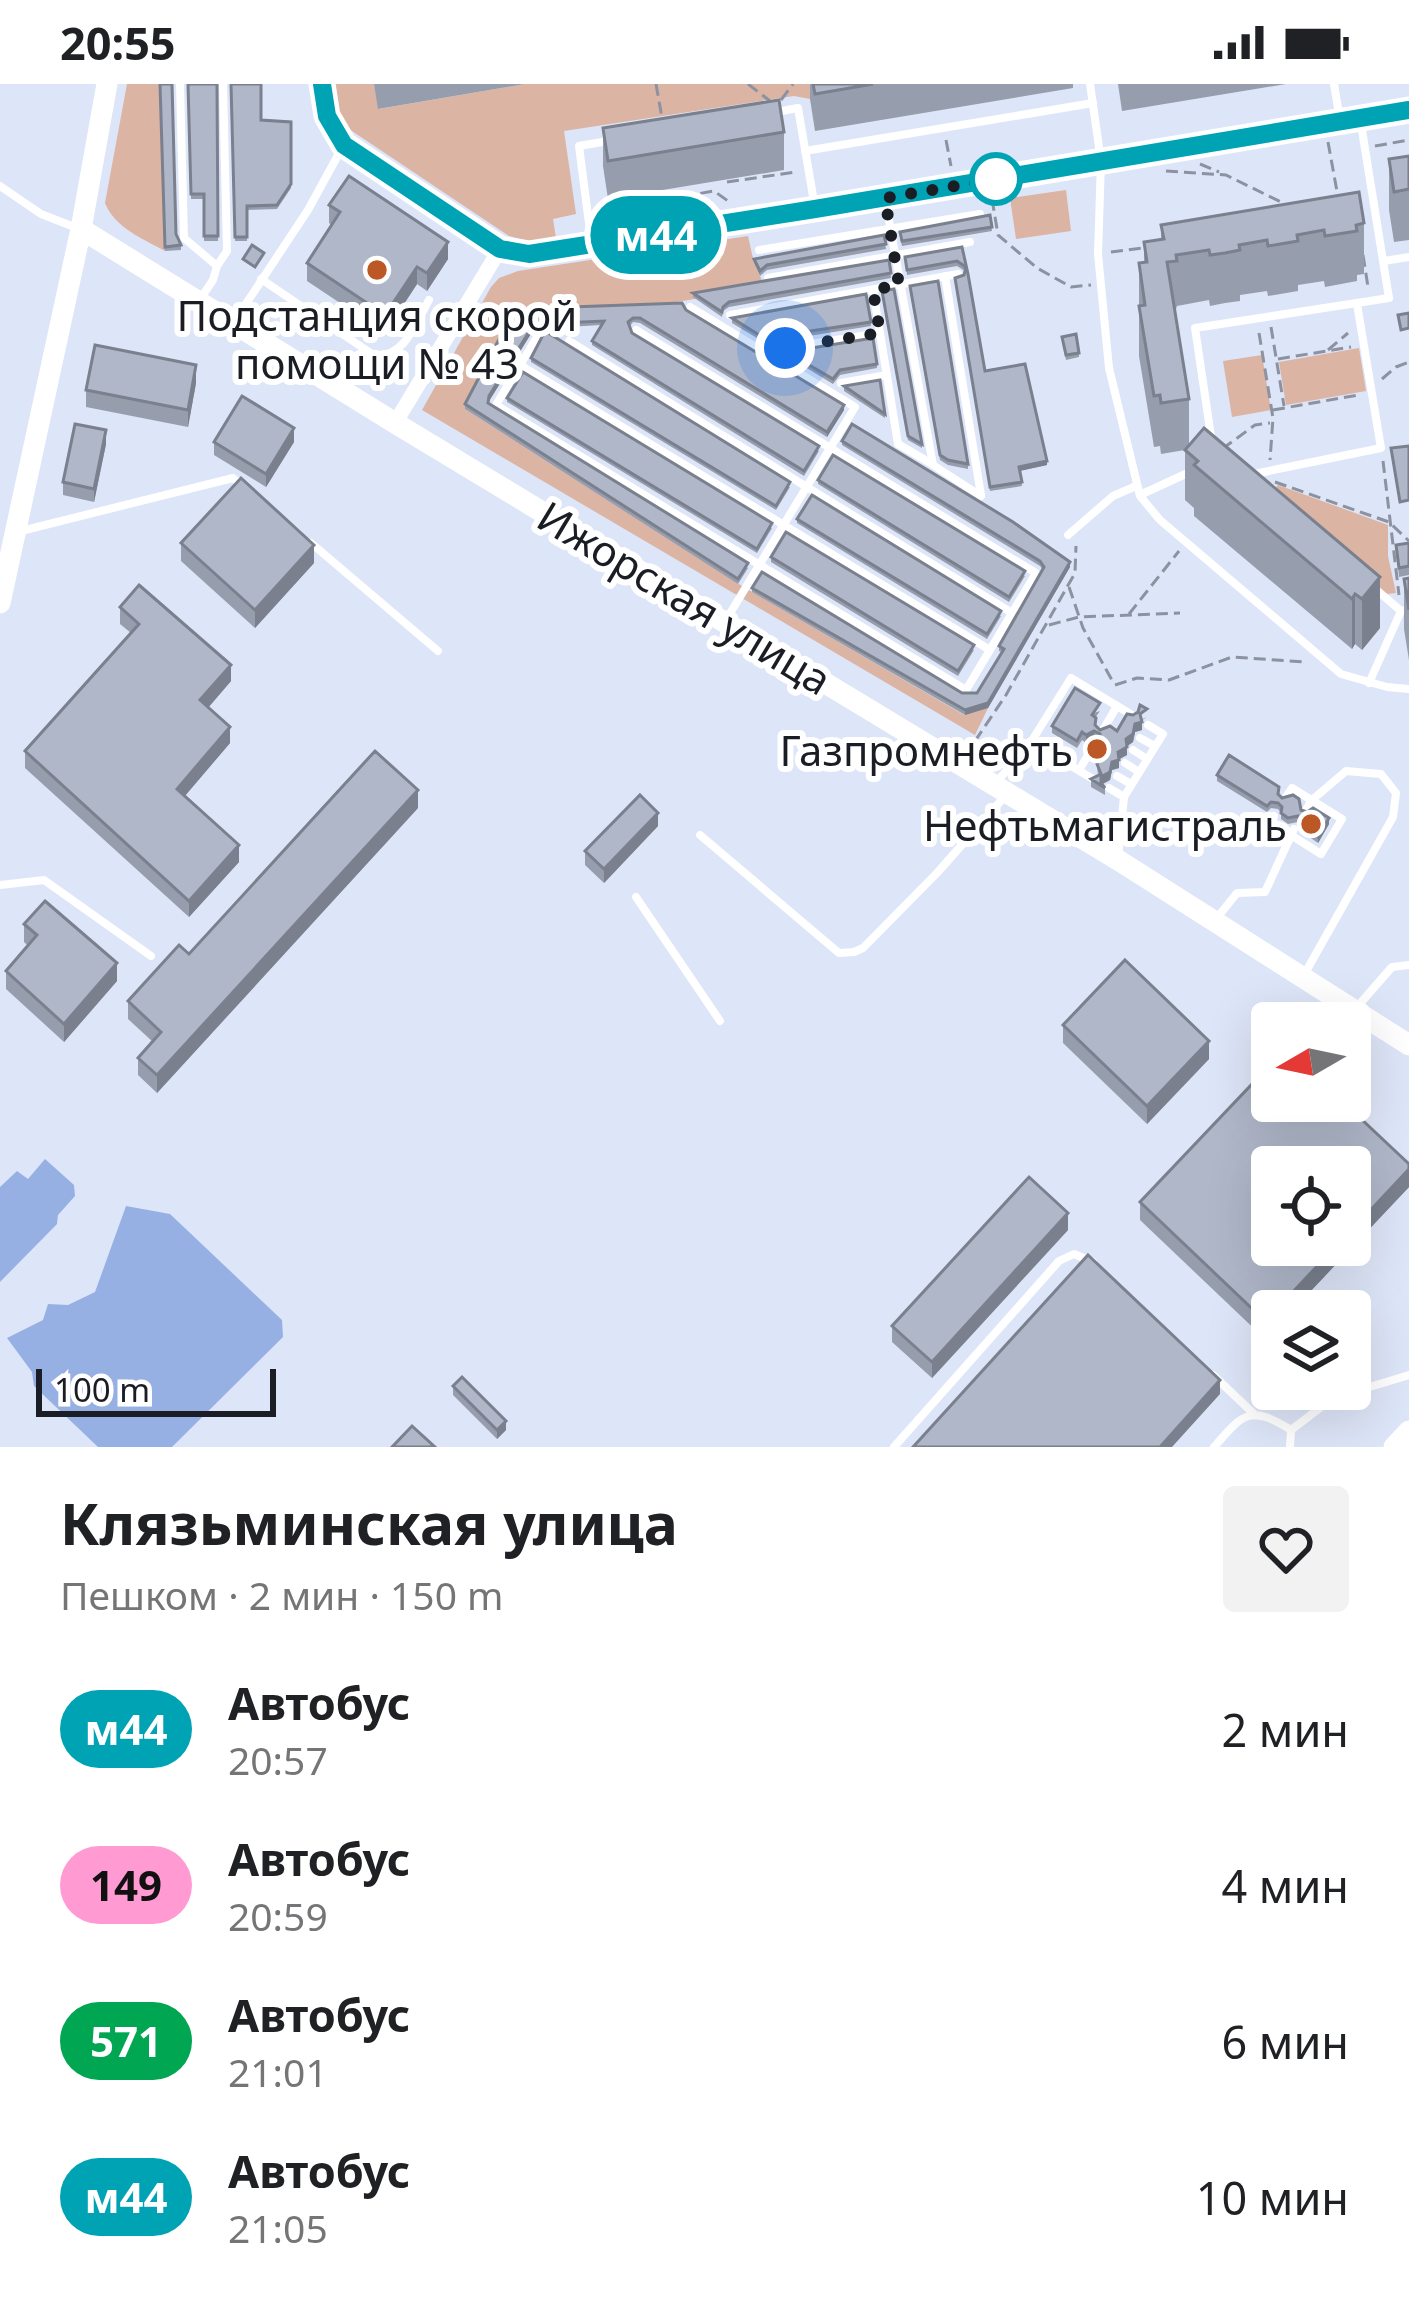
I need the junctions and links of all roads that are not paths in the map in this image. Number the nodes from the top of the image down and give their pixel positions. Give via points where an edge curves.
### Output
1 (107, 84) edge
2 (180, 84) edge
3 (224, 84) edge
4 (322, 84) edge
5 (1090, 84) edge
6 (1334, 84) edge
7 (1093, 103) junction
8 (1409, 110) edge
9 (756, 116) edge
10 (1342, 127) junction
11 (622, 139) edge
12 (344, 145) junction
13 (806, 151) junction
14 (1101, 161) junction
15 (0, 186) edge
16 (885, 198) junction
17 (815, 209) junction
18 (980, 214) edge
19 (890, 228) junction
20 (81, 229) junction
21 (970, 242) dead end
22 (592, 246) junction
23 (500, 249) junction
24 (759, 250) dead end
25 (895, 257) junction
26 (1409, 257) edge
27 (1384, 261) junction
28 (217, 266) junction
29 (958, 274) edge
30 (945, 276) junction
31 (261, 278) junction
32 (768, 278) edge
33 (899, 285) junction
34 (873, 290) junction
35 (429, 300) dead end
36 (199, 302) junction
37 (1358, 304) junction
38 (690, 308) edge
39 (730, 316) edge
40 (233, 323) junction
41 (636, 330) edge
42 (880, 333) junction
43 (537, 338) edge
44 (569, 341) edge
45 (785, 348) edge
46 (520, 365) junction
47 (887, 376) junction
48 (841, 383) edge
49 (395, 422) junction
50 (830, 448) junction
51 (1215, 460) edge
52 (933, 465) junction
53 (1196, 469) edge
54 (806, 488) junction
55 (1138, 491) junction
56 (1260, 491) edge
57 (250, 492) edge
58 (784, 525) junction
59 (16, 532) junction
60 (302, 535) edge
61 (1068, 535) road end
62 (760, 565) junction
63 (1366, 581) edge
64 (0, 603) edge
65 (1405, 611) edge
66 (1012, 613) junction
67 (725, 622) junction
68 (990, 650) junction
69 (438, 651) dead end
70 (1369, 683) junction
71 (1409, 689) edge
72 (1118, 706) junction
73 (1132, 715) edge
74 (1110, 719) junction
75 (1148, 725) dead end
76 (1124, 728) edge
77 (1103, 730) edge
78 (1140, 738) dead end
79 (1031, 742) junction
80 (1155, 746) junction
81 (1093, 747) dead end
82 (1132, 750) edge
83 (1086, 758) junction
84 (1147, 759) junction
85 (1125, 763) dead end
86 (1101, 766) edge
87 (1078, 770) junction
88 (1139, 772) junction
89 (1117, 776) dead end
90 (1093, 779) edge
91 (1131, 784) junction
92 (1109, 788) edge
93 (1002, 789) junction
94 (1124, 797) junction
95 (1286, 797) edge
96 (1312, 800) junction
97 (1306, 810) edge
98 (1274, 817) dead end
99 (1292, 832) junction
100 (700, 835) dead end
101 (1118, 860) junction
102 (0, 885) edge
103 (635, 897) dead end
104 (1216, 920) junction
105 (151, 956) dead end
106 (1407, 966) edge
107 (1303, 976) junction
108 (1343, 1002) edge
109 (1362, 1002) edge
110 (1371, 1020) edge
111 (720, 1021) dead end
112 (1409, 1045) edge
113 (1106, 1275) edge
114 (1206, 1368) edge
115 (1409, 1375) edge
116 (1256, 1415) junction
117 (1291, 1430) junction
118 (1409, 1431) edge
119 (894, 1447) edge
120 (1214, 1447) edge
121 (1290, 1447) edge
122 (1394, 1447) edge

1 - 20 street
2 - 28 lane via 184,238
3 - 28 lane via 227,251
4 - 12 street via 327,116
5 - 7 lane
6 - 10 lane
7 - 13 lane
7 - 14 lane
8 - 10 street
9 - 13 lane via 798,108
10 - 14 street
10 - 27 lane via 1365,148
11 - 22 lane via 579,146
12 - 23 street
12 - 31 lane
13 - 17 lane
14 - 16 street
14 - 55 lane via 1098,254 1109,368
15 - 20 lane
16 - 17 street
16 - 19 lane
17 - 22 street
18 - 19 lane
19 - 24 lane
19 - 25 lane
20 - 36 street, Ижорская улица
20 - 59 street
21 - 25 lane
22 - 23 street
23 - 49 street
25 - 32 lane
25 - 33 lane
26 - 27 lane
27 - 37 lane via 1389,298
28 - 36 lane
29 - 30 lane
30 - 33 lane
30 - 52 lane via 981,496
31 - 35 lane via 375,356 401,347
31 - 40 lane
33 - 34 lane
33 - 52 lane
34 - 39 lane
34 - 42 lane
36 - 40 street, Ижорская улица
37 - 51 lane via 1195,328
37 - 56 lane via 1381,448 1242,476
38 - 50 lane via 855,407
40 - 49 street, Ижорская улица
41 - 50 lane
42 - 45 lane
42 - 47 lane
43 - 46 lane
44 - 54 lane
46 - 58 lane
46 - 62 lane via 496,405
47 - 48 lane
47 - 52 lane via 898,444
49 - 67 street, Ижорская улица
50 - 54 lane
50 - 66 lane via 1036,573
53 - 55 lane
54 - 58 lane
54 - 66 lane
55 - 61 lane via 1113,496
55 - 70 lane via 1160,520 1341,674
57 - 59 lane via 233,478
58 - 62 lane
58 - 68 lane
59 - 64 street
60 - 69 lane
62 - 67 lane
62 - 68 lane via 966,690
63 - 65 lane
65 - 70 lane
66 - 68 lane
67 - 93 street, Ижорская улица
70 - 71 lane
72 - 73 lane
72 - 74 lane
72 - 79 lane via 1071,678
74 - 76 lane
74 - 77 lane
75 - 80 lane via 1163,734
78 - 80 lane
79 - 87 lane
79 - 93 lane
80 - 84 lane
81 - 83 lane
82 - 84 lane
83 - 86 lane
83 - 87 lane
84 - 88 lane
85 - 88 lane
87 - 90 lane
88 - 91 lane
89 - 91 lane
91 - 94 lane
92 - 94 lane
93 - 100 lane via 937,873 854,952 839,953
93 - 101 street, Ижорская улица
94 - 101 lane
95 - 96 lane via 1292,788
96 - 97 lane
96 - 99 lane via 1342,820 1321,854
96 - 107 lane via 1346,771 1381,774 1396,793 1394,817
98 - 99 lane via 1270,822
99 - 104 lane via 1265,892 1237,893
101 - 104 street, Ижорская улица
102 - 105 lane via 44,880
103 - 111 lane
104 - 107 street, Ижорская улица
106 - 109 lane via 1392,967
107 - 108 street, Ижорская улица
110 - 112 street, Ижорская улица
113 - 119 lane via 1074,1254 1059,1261
114 - 116 lane
115 - 117 lane via 1333,1398
116 - 117 lane
116 - 120 lane via 1240,1417
117 - 121 lane
118 - 122 street

